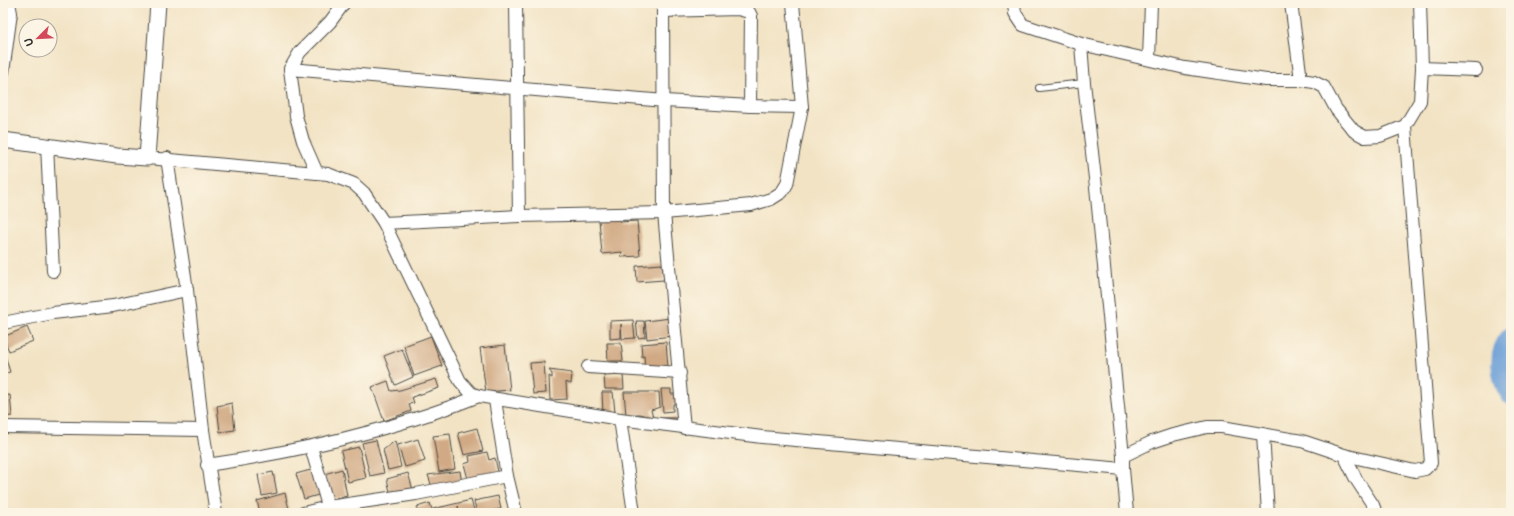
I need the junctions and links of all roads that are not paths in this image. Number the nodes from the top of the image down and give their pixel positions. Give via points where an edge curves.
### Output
1 (9, 3) edge
2 (158, 3) edge
3 (344, 3) edge
4 (516, 3) edge
5 (793, 3) edge
6 (1014, 3) edge
7 (1151, 3) edge
8 (1291, 3) edge
9 (1420, 3) edge
10 (663, 7) edge
11 (1082, 44) junction
12 (1149, 59) junction
13 (1422, 68) junction
14 (290, 69) junction
15 (1476, 70) dead end
16 (3, 72) edge
17 (1301, 80) junction
18 (1084, 83) junction
19 (517, 88) junction
20 (1039, 88) dead end
21 (665, 101) junction
22 (750, 106) junction
23 (802, 107) junction
24 (1405, 126) junction
25 (3, 140) edge
26 (47, 145) junction
27 (147, 158) junction
28 (167, 158) junction
29 (316, 173) junction
30 (664, 213) junction
31 (519, 216) junction
32 (384, 223) junction
33 (54, 271) dead end
34 (187, 290) junction
35 (3, 323) edge
36 (588, 367) dead end
37 (680, 373) junction
38 (480, 396) junction
39 (495, 400) junction
40 (620, 419) junction
41 (3, 427) edge
42 (684, 428) junction
43 (203, 430) junction
44 (1264, 434) junction
45 (311, 448) junction
46 (1344, 455) junction
47 (1123, 456) junction
48 (208, 465) junction
49 (1123, 469) junction
50 (507, 476) junction
51 (329, 510) edge
52 (216, 513) edge
53 (303, 513) edge
54 (516, 513) edge
55 (634, 513) edge
56 (1127, 513) edge
57 (1268, 513) edge
58 (1376, 513) edge

1 - 16 street
2 - 27 street
3 - 14 street via 330,22 300,52
4 - 19 street
5 - 23 street
6 - 11 street via 1015,13 1023,25
7 - 12 street
8 - 17 street
9 - 13 street
10 - 21 street
10 - 22 street via 738,9 748,12 751,16
11 - 12 street
11 - 18 street
12 - 17 street via 1185,68 1266,80
13 - 15 street
13 - 24 street via 1420,101
14 - 19 street
14 - 29 street via 296,116
17 - 24 street via 1324,87 1336,109 1360,135 1380,136
18 - 20 lane
18 - 47 street
19 - 21 street
19 - 31 street
21 - 22 street
21 - 30 street
22 - 23 street
23 - 30 street via 787,184 782,192 771,199 751,205
24 - 46 street via 1431,463 1425,469 1415,471
25 - 26 street
26 - 27 street
26 - 33 street
27 - 28 street
28 - 29 street
28 - 34 street
29 - 32 street via 334,176 354,184 364,193
30 - 31 street
30 - 37 street
31 - 32 street
32 - 38 street via 460,381 471,393
34 - 35 street via 113,306
34 - 43 street
36 - 37 street
37 - 42 street
38 - 39 street
38 - 45 street via 442,411
39 - 40 street
39 - 50 street
40 - 42 street
40 - 55 street
41 - 43 street
42 - 49 street
43 - 48 street
44 - 46 street via 1302,441
44 - 47 street via 1207,427 1152,442
44 - 57 street
45 - 48 street
45 - 51 street
46 - 58 street
47 - 49 street
48 - 52 street
49 - 56 street
50 - 51 street
50 - 54 street
51 - 53 street

